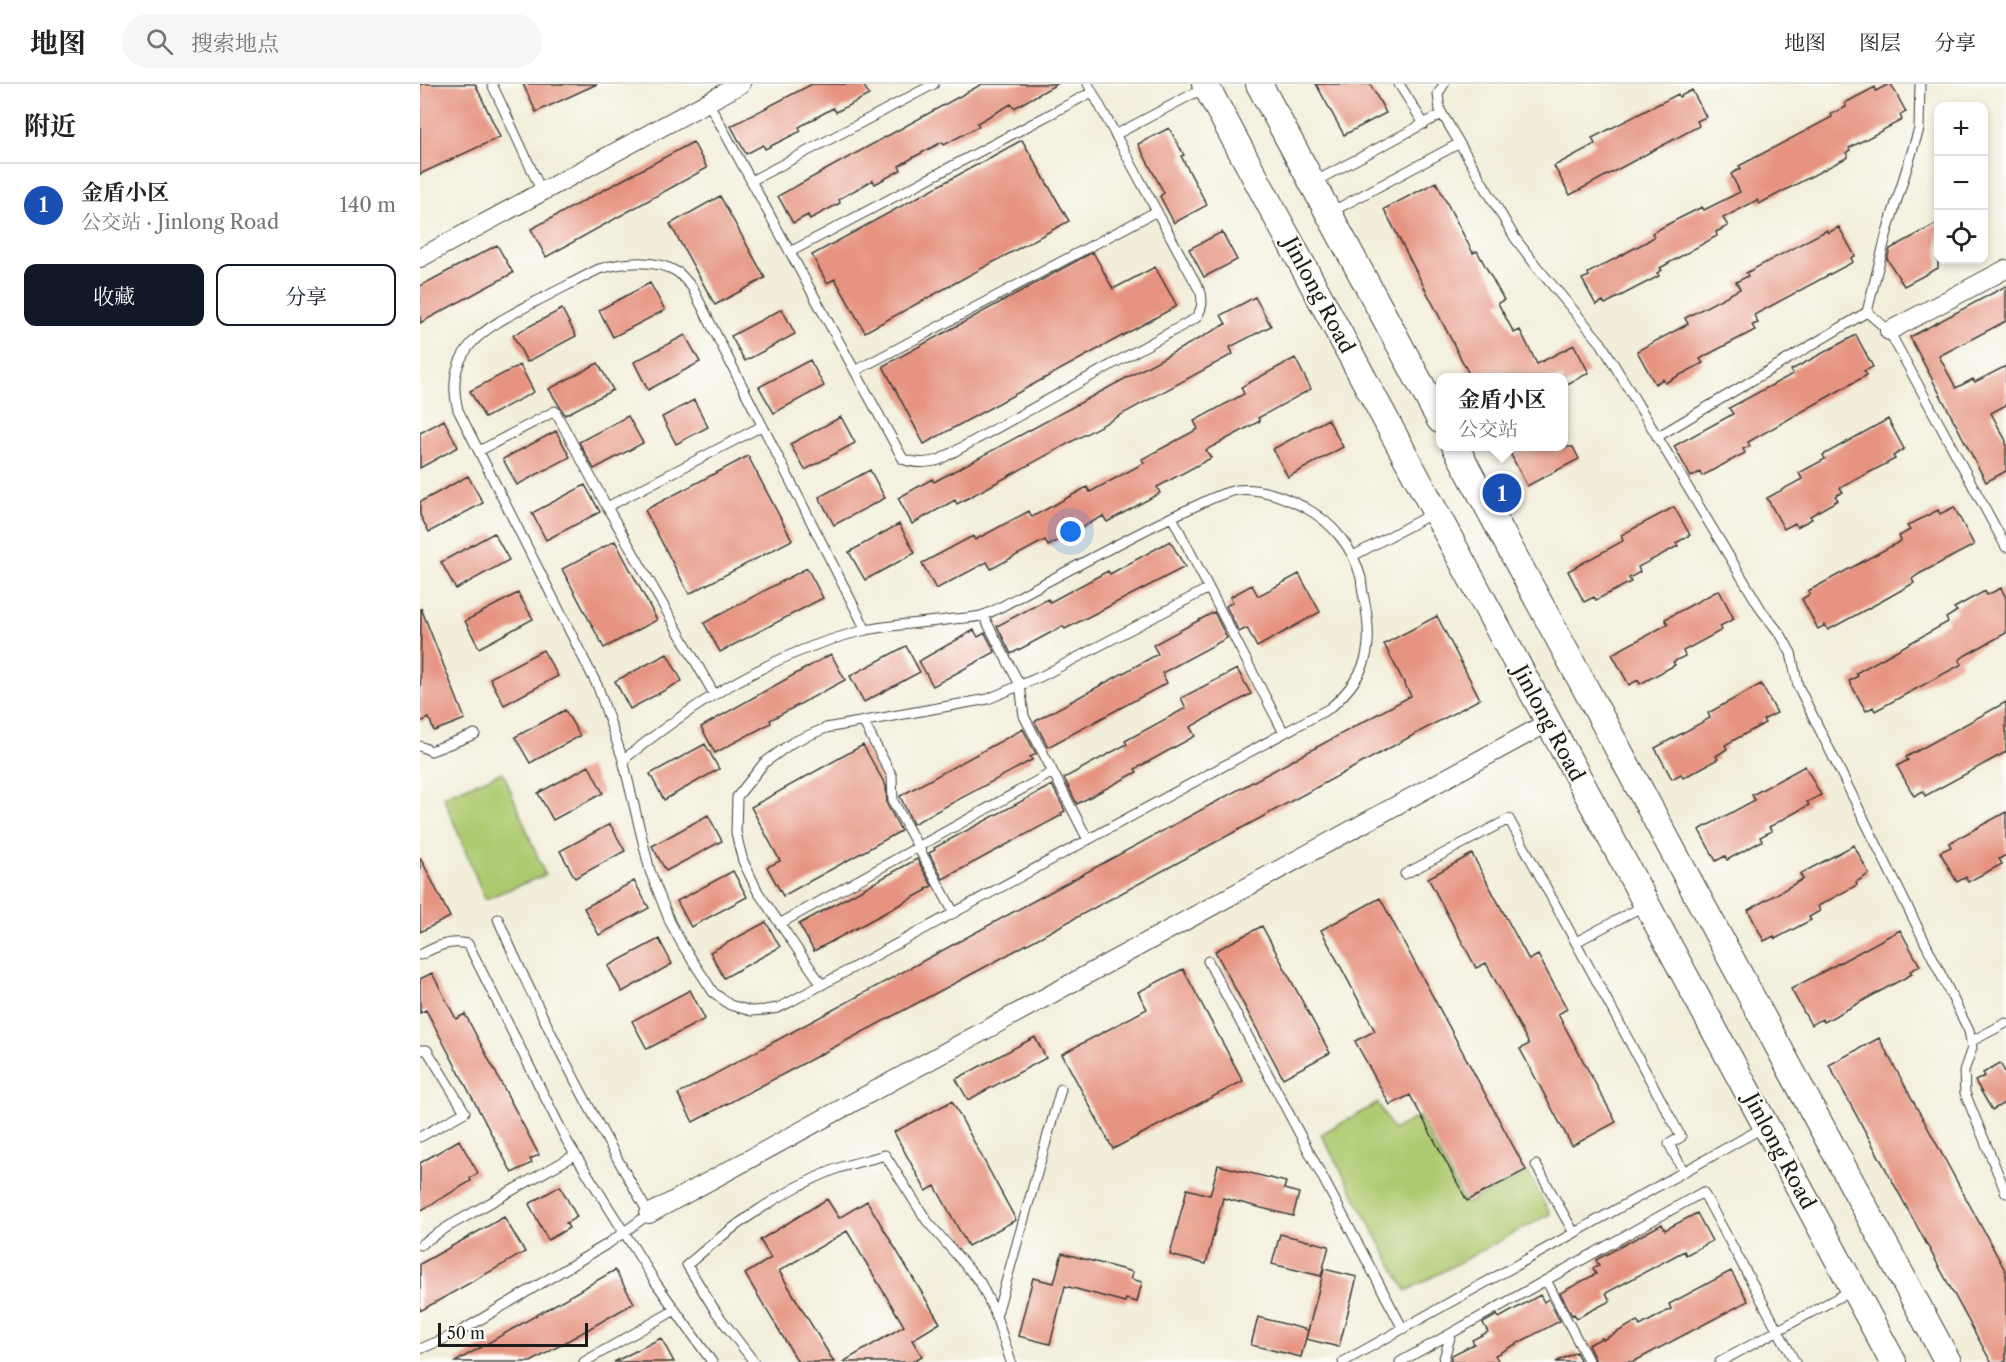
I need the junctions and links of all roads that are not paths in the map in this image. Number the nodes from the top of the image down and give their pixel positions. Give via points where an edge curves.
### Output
1 (492, 84) edge
2 (741, 84) edge
3 (934, 84) edge
4 (1260, 84) edge
5 (1399, 84) edge
6 (1444, 84) edge
7 (1920, 84) edge
8 (1206, 85) edge
9 (1090, 88) edge
10 (708, 102) junction
11 (1442, 114) junction
12 (1424, 124) junction
13 (1115, 135) junction
14 (1458, 144) junction
15 (752, 181) junction
16 (1313, 183) junction
17 (542, 192) junction
18 (1157, 211) junction
19 (1329, 213) junction
20 (790, 252) junction
21 (420, 258) edge
22 (2006, 269) edge
23 (1867, 312) junction
24 (1889, 331) junction
25 (855, 371) junction
26 (1436, 413) edge
27 (762, 426) junction
28 (1657, 437) junction
29 (478, 451) junction
30 (1457, 451) edge
31 (607, 507) junction
32 (1435, 512) junction
33 (1172, 517) junction
34 (2006, 547) edge
35 (1353, 556) junction
36 (1209, 588) junction
37 (982, 615) junction
38 (866, 630) junction
39 (1020, 685) junction
40 (714, 694) junction
41 (1549, 722) junction
42 (864, 723) junction
43 (1284, 733) junction
44 (475, 734) dead end
45 (420, 746) edge
46 (623, 760) junction
47 (1053, 772) junction
48 (1088, 840) junction
49 (918, 847) junction
50 (1405, 874) dead end
51 (1647, 904) junction
52 (954, 913) junction
53 (498, 919) dead end
54 (781, 923) junction
55 (1576, 942) junction
56 (420, 955) edge
57 (1208, 961) dead end
58 (822, 985) junction
59 (2006, 1023) edge
60 (1972, 1041) junction
61 (420, 1050) edge
62 (1061, 1089) dead end
63 (1766, 1126) junction
64 (420, 1137) edge
65 (575, 1155) junction
66 (1536, 1165) dead end
67 (1684, 1172) junction
68 (2006, 1192) edge
69 (649, 1214) junction
70 (624, 1233) junction
71 (1574, 1233) junction
72 (420, 1245) edge
73 (1546, 1280) junction
74 (1854, 1289) junction
75 (675, 1310) junction
76 (996, 1317) junction
77 (1403, 1329) junction
78 (1778, 1330) junction
79 (1451, 1334) junction
80 (420, 1349) edge
81 (584, 1362) edge
82 (712, 1362) edge
83 (754, 1362) edge
84 (1011, 1362) edge
85 (1343, 1362) edge
86 (1400, 1362) edge
87 (1443, 1362) edge
88 (1590, 1362) edge
89 (1720, 1362) edge
90 (1795, 1362) edge
91 (1893, 1362) edge
92 (1948, 1362) edge

1 - 17 lane
2 - 10 street
3 - 15 lane
4 - 16 main road
5 - 12 lane
6 - 11 lane via 1438,94
7 - 23 lane via 1919,129
8 - 13 lane
8 - 32 main road, Jinlong Road
9 - 13 lane
9 - 20 lane
10 - 15 lane
10 - 17 street
11 - 12 lane
11 - 14 lane
12 - 16 lane
13 - 18 lane
14 - 19 lane
14 - 28 lane via 1515,238 1601,343
15 - 20 lane
16 - 19 main road
17 - 21 street
18 - 25 lane
18 - 25 lane via 1202,293 1203,304 1196,318 939,460 916,463 903,459
19 - 26 main road
20 - 25 lane
22 - 24 street
23 - 24 lane
23 - 28 lane
24 - 34 lane
27 - 29 lane via 692,287 680,274 668,269 629,262 599,268 489,326 468,348 455,377 455,399
27 - 31 lane
27 - 38 lane
28 - 60 lane via 1791,653 1798,687 1948,985
29 - 31 lane via 555,411
29 - 46 lane via 598,687
30 - 92 main road
31 - 40 lane
32 - 35 lane
32 - 41 main road, Jinlong Road
33 - 35 lane via 1226,493 1263,491 1315,513 1338,534
33 - 36 lane
33 - 37 lane
35 - 43 lane via 1369,626 1362,668 1344,697
36 - 39 lane
36 - 43 lane
37 - 38 lane
37 - 39 lane
38 - 40 lane via 788,657
39 - 42 lane via 988,699
39 - 47 lane via 1024,716
40 - 46 lane
41 - 51 main road, Jinlong Road
41 - 69 street
42 - 49 lane via 892,776 893,801
42 - 54 lane via 826,728 793,742 764,763 737,797 736,832 743,861 758,892
43 - 48 lane
44 - 45 lane via 431,751
46 - 58 lane via 659,897 683,946 713,992 740,1009 765,1011
47 - 48 lane
47 - 49 lane
48 - 52 lane
49 - 52 lane
49 - 54 lane
50 - 55 lane via 1509,819
51 - 55 lane
51 - 63 main road, Jinlong Road
52 - 58 lane
53 - 69 lane via 580,1093
54 - 58 lane
55 - 67 lane via 1681,1137 1669,1144
56 - 65 lane via 442,944 468,944
57 - 77 lane
59 - 60 lane
60 - 68 lane via 1964,1071 1965,1093
61 - 64 lane via 427,1050 465,1112
62 - 76 lane
63 - 67 lane
63 - 74 main road, Jinlong Road
65 - 70 lane
65 - 72 lane
66 - 71 lane
67 - 71 lane
69 - 70 lane
70 - 75 lane
70 - 80 lane via 456,1334
71 - 77 lane
73 - 78 lane via 1702,1192
73 - 79 lane
73 - 88 lane
74 - 78 lane
74 - 91 main road, Jinlong Road
75 - 81 lane
75 - 82 lane
76 - 83 lane via 980,1282 927,1221 885,1155 837,1169 777,1198 687,1264 716,1312
76 - 84 lane
77 - 85 lane
78 - 89 lane
78 - 90 lane
79 - 86 lane
79 - 87 lane

